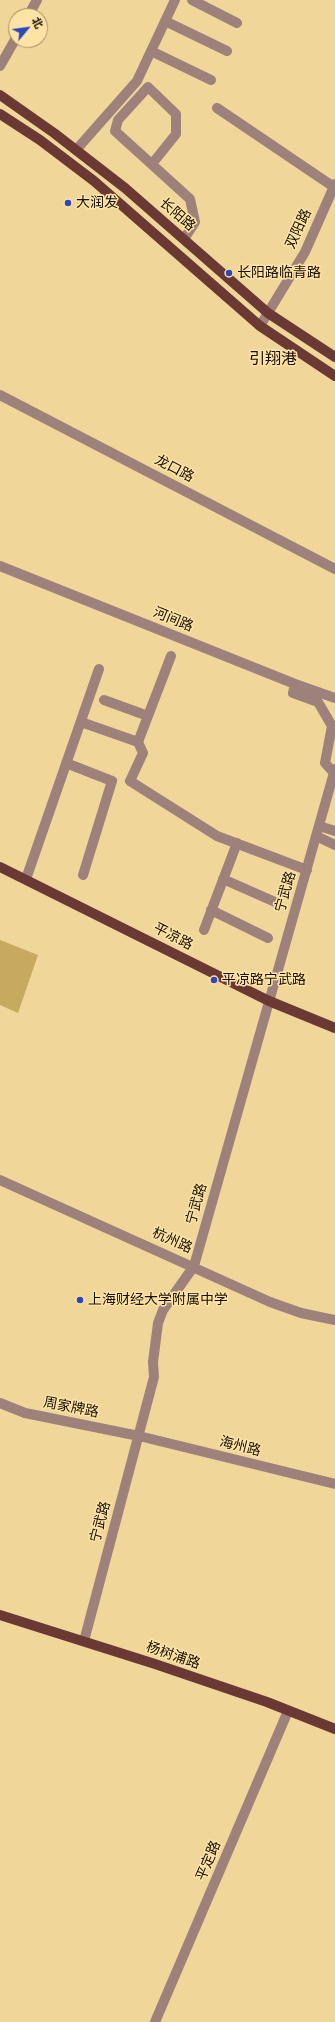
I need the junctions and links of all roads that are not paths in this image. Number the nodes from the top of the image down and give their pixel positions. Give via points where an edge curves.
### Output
1 (175, 0) edge
2 (192, 0) edge
3 (165, 21) junction
4 (237, 23) dead end
5 (10, 48) edge
6 (151, 51) junction
7 (227, 52) dead end
8 (0, 66) edge
9 (211, 80) dead end
10 (0, 95) edge
11 (217, 108) dead end
12 (0, 114) edge
13 (76, 150) junction
14 (152, 164) junction
15 (334, 185) edge
16 (184, 239) junction
17 (268, 313) junction
18 (260, 326) junction
19 (335, 358) edge
20 (335, 376) edge
21 (0, 396) edge
22 (0, 566) edge
23 (335, 569) edge
24 (171, 656) dead end
25 (99, 669) dead end
26 (295, 684) junction
27 (335, 698) edge
28 (104, 700) dead end
29 (148, 716) junction
30 (81, 722) junction
31 (138, 742) junction
32 (66, 763) junction
33 (334, 771) edge
34 (319, 826) junction
35 (335, 831) edge
36 (316, 836) junction
37 (237, 843) junction
38 (335, 845) edge
39 (0, 867) edge
40 (307, 870) junction
41 (83, 875) dead end
42 (26, 879) junction
43 (223, 879) junction
44 (275, 902) dead end
45 (212, 910) junction
46 (204, 930) dead end
47 (268, 938) dead end
48 (269, 1001) junction
49 (335, 1028) edge
50 (0, 1180) edge
51 (194, 1266) junction
52 (335, 1320) edge
53 (0, 1403) edge
54 (139, 1436) junction
55 (335, 1484) edge
56 (0, 1615) edge
57 (84, 1641) junction
58 (288, 1710) junction
59 (335, 1729) edge
60 (155, 2022) edge

1 - 3 street
2 - 4 street
3 - 6 street
3 - 7 street
5 - 8 street
6 - 9 street
6 - 13 street via 136,81
10 - 13 main road, 长阳路
11 - 15 street
12 - 18 main road, 长阳路 via 94,181
13 - 16 main road, 长阳路
14 - 14 street via 116,131 118,120 148,87 176,114 176,134
14 - 16 street via 190,199 195,222
15 - 17 street, 双阳路 via 305,252
16 - 17 main road, 长阳路
17 - 18 street, 双阳路
17 - 19 main road, 长阳路
18 - 20 main road, 长阳路
21 - 23 street, 龙口路
22 - 26 street, 河间路
24 - 29 street
25 - 30 street
26 - 27 street, 河间路
26 - 33 street via 293,693 318,702 332,726 325,763
28 - 29 street
29 - 31 street
30 - 31 street
30 - 32 street
31 - 37 street via 143,753 130,781 216,836
32 - 41 street via 112,781
32 - 42 street
33 - 34 street, 宁武路
34 - 35 street
34 - 36 street, 宁武路
36 - 38 street
36 - 40 street, 宁武路
37 - 40 street
37 - 43 street
39 - 42 main road, 平凉路
40 - 48 street, 宁武路
42 - 48 main road, 平凉路
43 - 44 street
43 - 45 street
45 - 46 street
45 - 47 street
48 - 49 main road, 平凉路
48 - 51 street, 宁武路
50 - 51 street, 杭州路
51 - 52 street, 杭州路 via 282,1307
51 - 54 street, 宁武路 via 158,1323 153,1362 154,1377
53 - 54 street, 周家牌路 via 25,1413
54 - 55 street, 海州路
54 - 57 street, 宁武路
56 - 57 main road, 杨树浦路
57 - 58 main road, 杨树浦路
58 - 59 main road, 杨树浦路
58 - 60 street, 平定路

